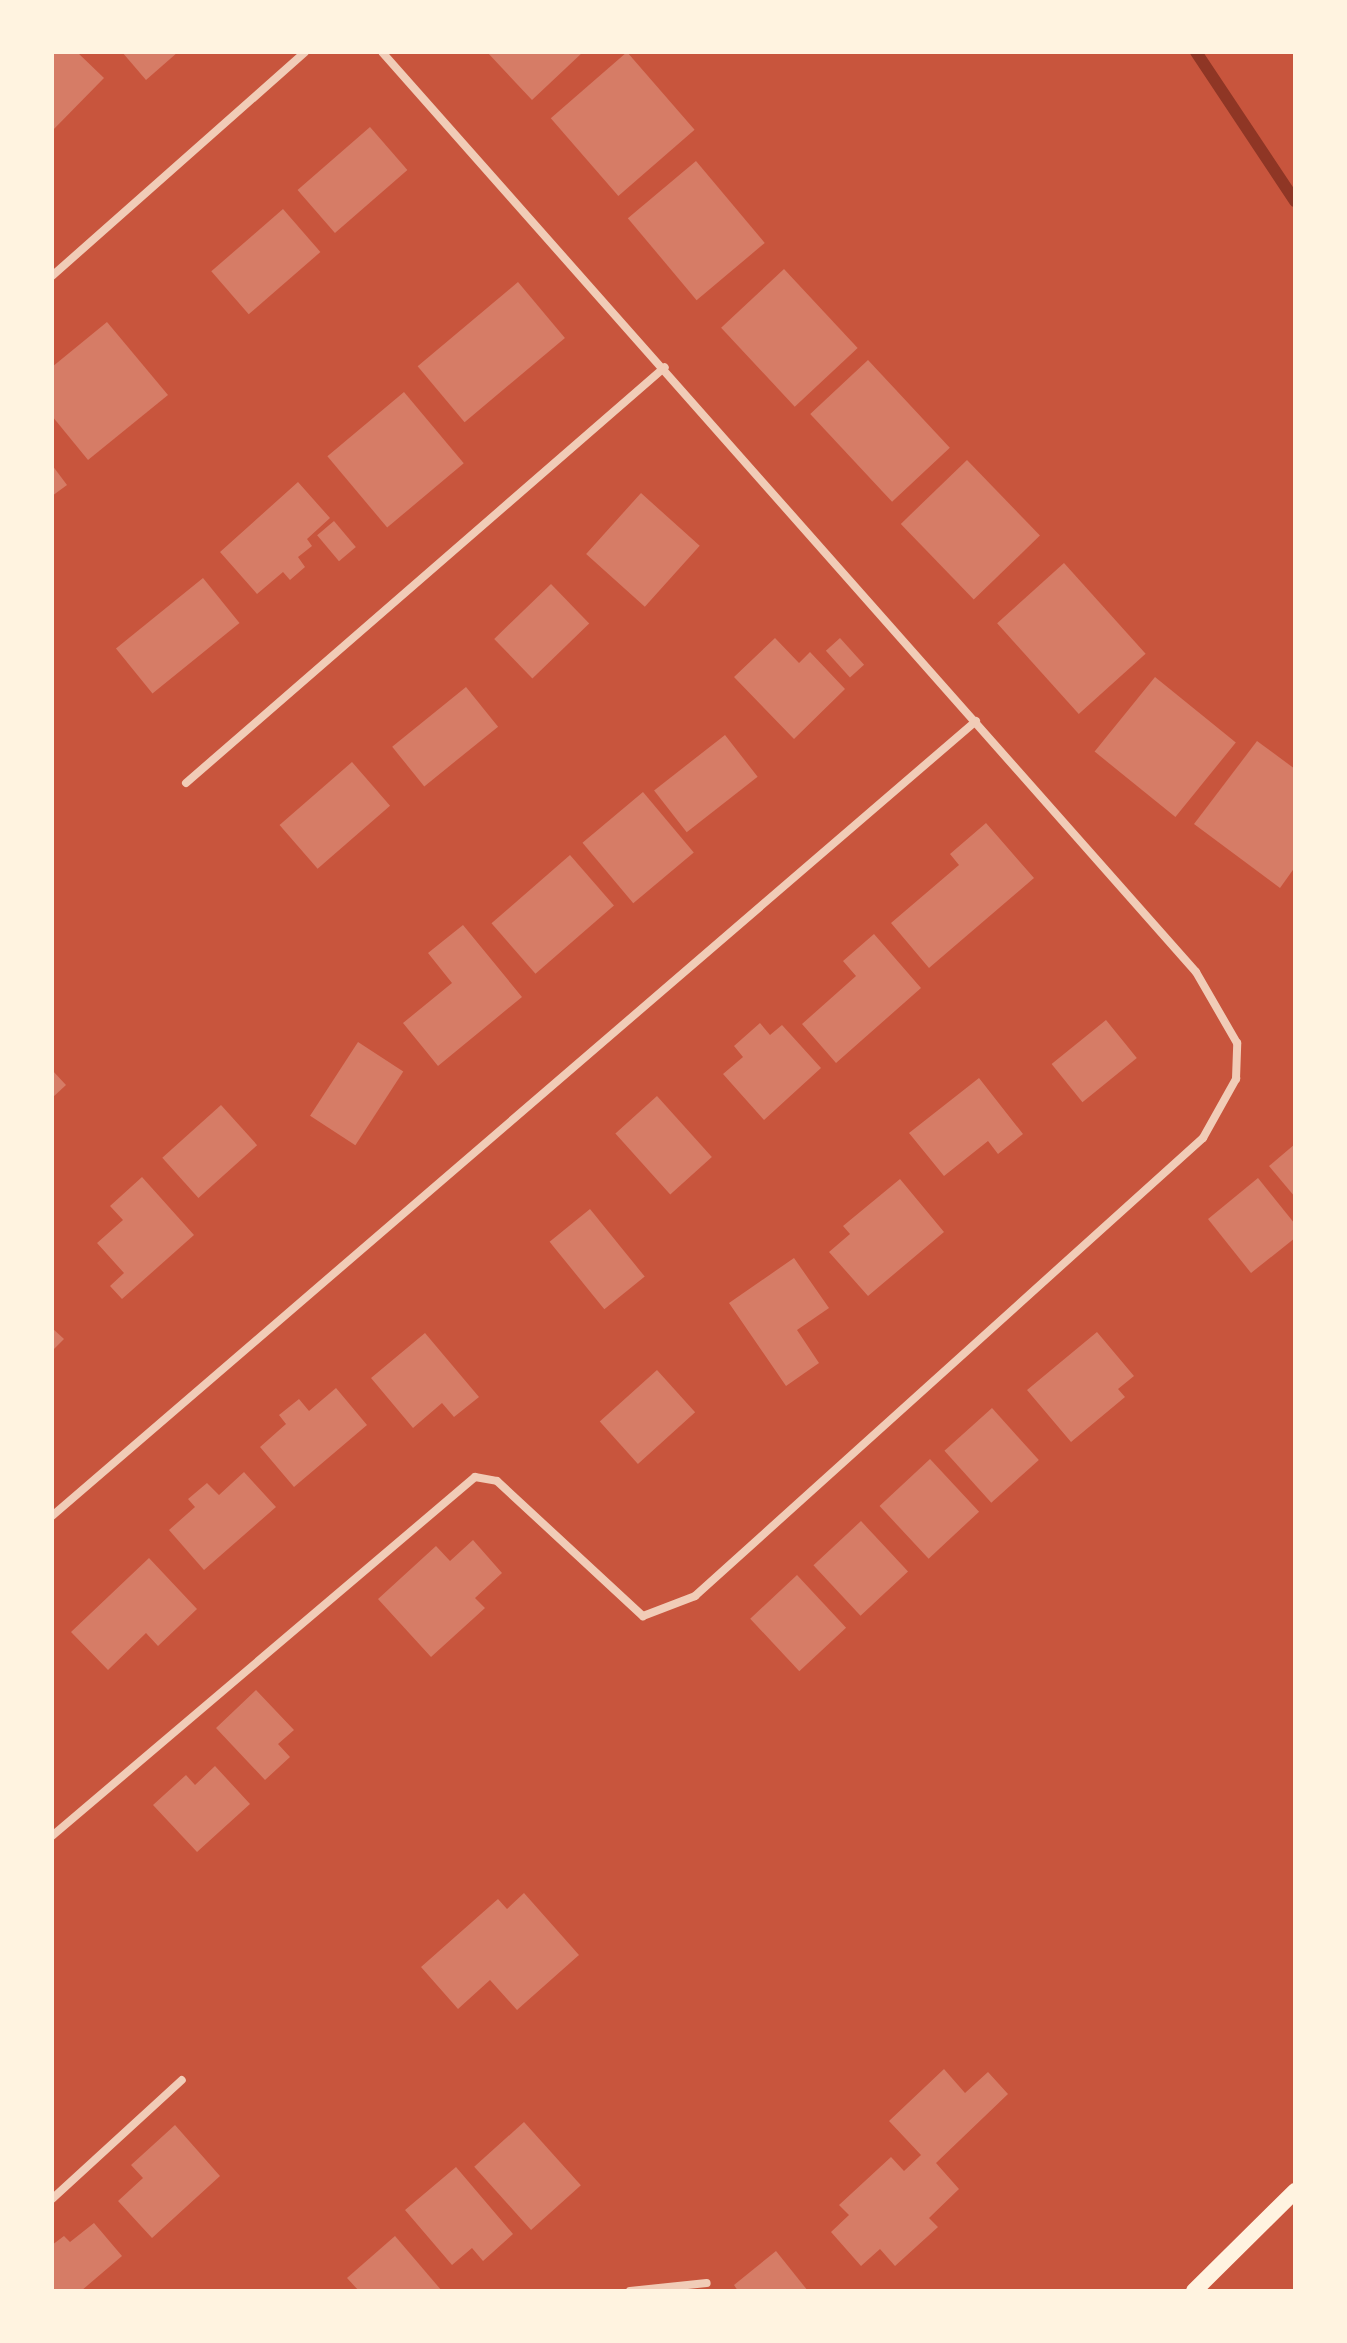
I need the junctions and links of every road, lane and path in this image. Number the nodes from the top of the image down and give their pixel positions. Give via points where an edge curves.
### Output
1 (305, 52) edge
2 (382, 52) edge
3 (52, 276) edge
4 (665, 367) junction
5 (976, 721) junction
6 (186, 783) dead end
7 (52, 1516) edge
8 (52, 1836) edge
9 (182, 2080) dead end
10 (1295, 2191) edge
11 (52, 2199) edge
12 (707, 2283) dead end
13 (630, 2291) edge
14 (1194, 2291) edge

1 - 3 street
2 - 4 street
4 - 5 street
4 - 6 street
5 - 7 street
5 - 8 street via 1196,972 1237,1043 1231,1092 1203,1138 695,1596 643,1616 497,1481 475,1477
9 - 11 street
10 - 14 main road
12 - 13 street

